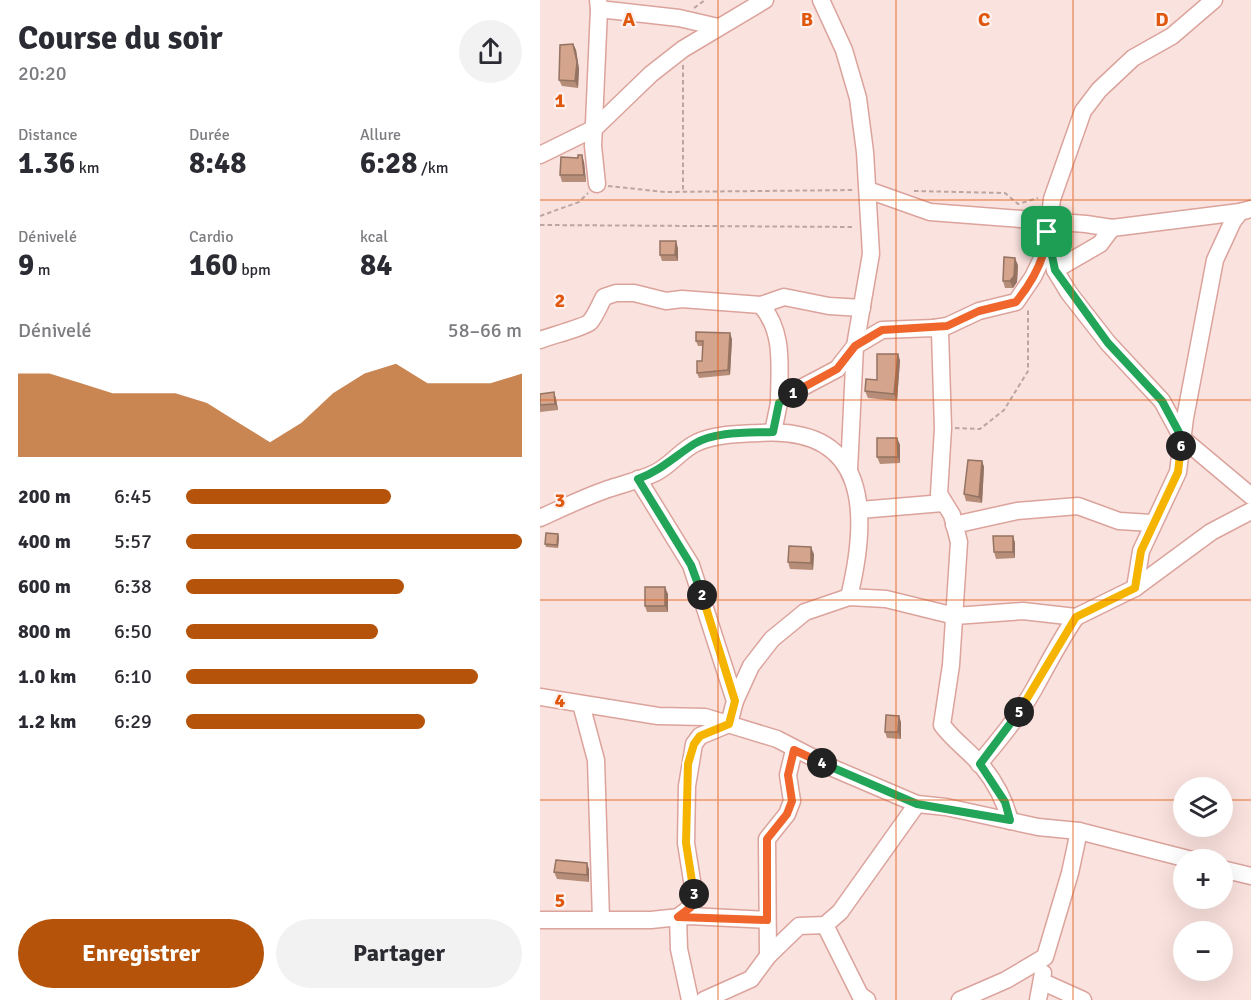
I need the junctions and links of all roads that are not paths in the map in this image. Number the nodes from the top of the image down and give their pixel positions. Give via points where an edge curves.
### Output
1 (765, 0) edge
2 (821, 0) edge
3 (1214, 0) edge
4 (598, 4) edge
5 (718, 27) junction
6 (595, 128) junction
7 (540, 155) edge
8 (597, 184) road end
9 (868, 190) junction
10 (1245, 211) edge
11 (1048, 226) junction
12 (1112, 228) junction
13 (1055, 270) junction
14 (761, 304) junction
15 (862, 308) junction
16 (934, 328) junction
17 (540, 340) edge
18 (855, 346) junction
19 (779, 403) junction
20 (773, 432) junction
21 (1182, 438) junction
22 (849, 470) junction
23 (638, 479) junction
24 (1251, 496) edge
25 (944, 503) junction
26 (860, 510) junction
27 (1251, 511) edge
28 (540, 518) edge
29 (1152, 523) junction
30 (954, 525) junction
31 (1135, 588) junction
32 (849, 597) junction
33 (955, 616) junction
34 (1076, 617) junction
35 (540, 697) edge
36 (735, 701) junction
37 (580, 704) junction
38 (729, 724) junction
39 (794, 750) junction
40 (980, 764) junction
41 (917, 804) junction
42 (1010, 820) junction
43 (1079, 831) junction
44 (1173, 855) edge
45 (1233, 872) edge
46 (1251, 876) edge
47 (678, 917) junction
48 (601, 919) junction
49 (540, 920) edge
50 (767, 920) junction
51 (825, 925) junction
52 (768, 956) junction
53 (1045, 957) junction
54 (1042, 982) junction
55 (861, 998) edge
56 (690, 1000) edge
57 (704, 1000) edge
58 (960, 1000) edge
59 (1038, 1000) edge
60 (1083, 1000) edge

1 - 5 street
2 - 9 street via 844,50 858,98
3 - 11 street via 1172,36 1133,58 1083,111 1052,199
4 - 5 street
4 - 6 street
5 - 6 street via 651,74
6 - 7 street
6 - 8 street
9 - 11 street via 930,212
9 - 15 street via 871,254
10 - 12 street
10 - 21 street via 1233,221 1215,260
11 - 12 street
11 - 13 street
11 - 16 street via 1046,250 1016,302
12 - 13 street via 1100,244
13 - 21 street via 1108,343 1162,401
14 - 15 street via 784,297
14 - 17 street via 666,301 616,293 604,297 583,326
14 - 19 street via 772,318 778,337
15 - 18 street
16 - 18 street via 882,330
16 - 25 street via 942,336 939,494
18 - 19 street via 837,369
18 - 22 street
19 - 20 street
20 - 22 street via 820,440 833,448
20 - 23 street via 729,435 696,443 657,472
21 - 24 street
21 - 29 street via 1178,472
22 - 26 street
23 - 28 street
23 - 36 street via 691,565
25 - 26 street
25 - 30 street
26 - 32 street via 858,558
27 - 31 street via 1211,532
29 - 30 street via 1119,520 1078,506 1017,510
29 - 31 street via 1141,551
30 - 33 street via 959,542
31 - 34 street
32 - 33 street via 886,599
32 - 36 street via 805,612 772,639 751,666
33 - 34 street via 1023,611
33 - 40 street via 942,725
34 - 40 street via 1035,688
35 - 37 street
36 - 38 street
37 - 38 street via 658,716 705,717
37 - 48 street via 596,760
38 - 39 street
38 - 47 street via 700,736 694,744 687,786 686,843 694,893 691,907
39 - 41 street
39 - 50 street via 788,775 792,801 767,839
40 - 42 street via 1005,802
41 - 42 street
41 - 51 street via 860,888
42 - 43 street
43 - 44 street
43 - 53 street
45 - 46 street
47 - 48 street
47 - 50 street
47 - 56 street
48 - 49 street
50 - 52 street
51 - 52 street via 799,926
51 - 55 street
52 - 57 street via 752,979
53 - 54 street
53 - 58 street
54 - 59 street
54 - 60 street

